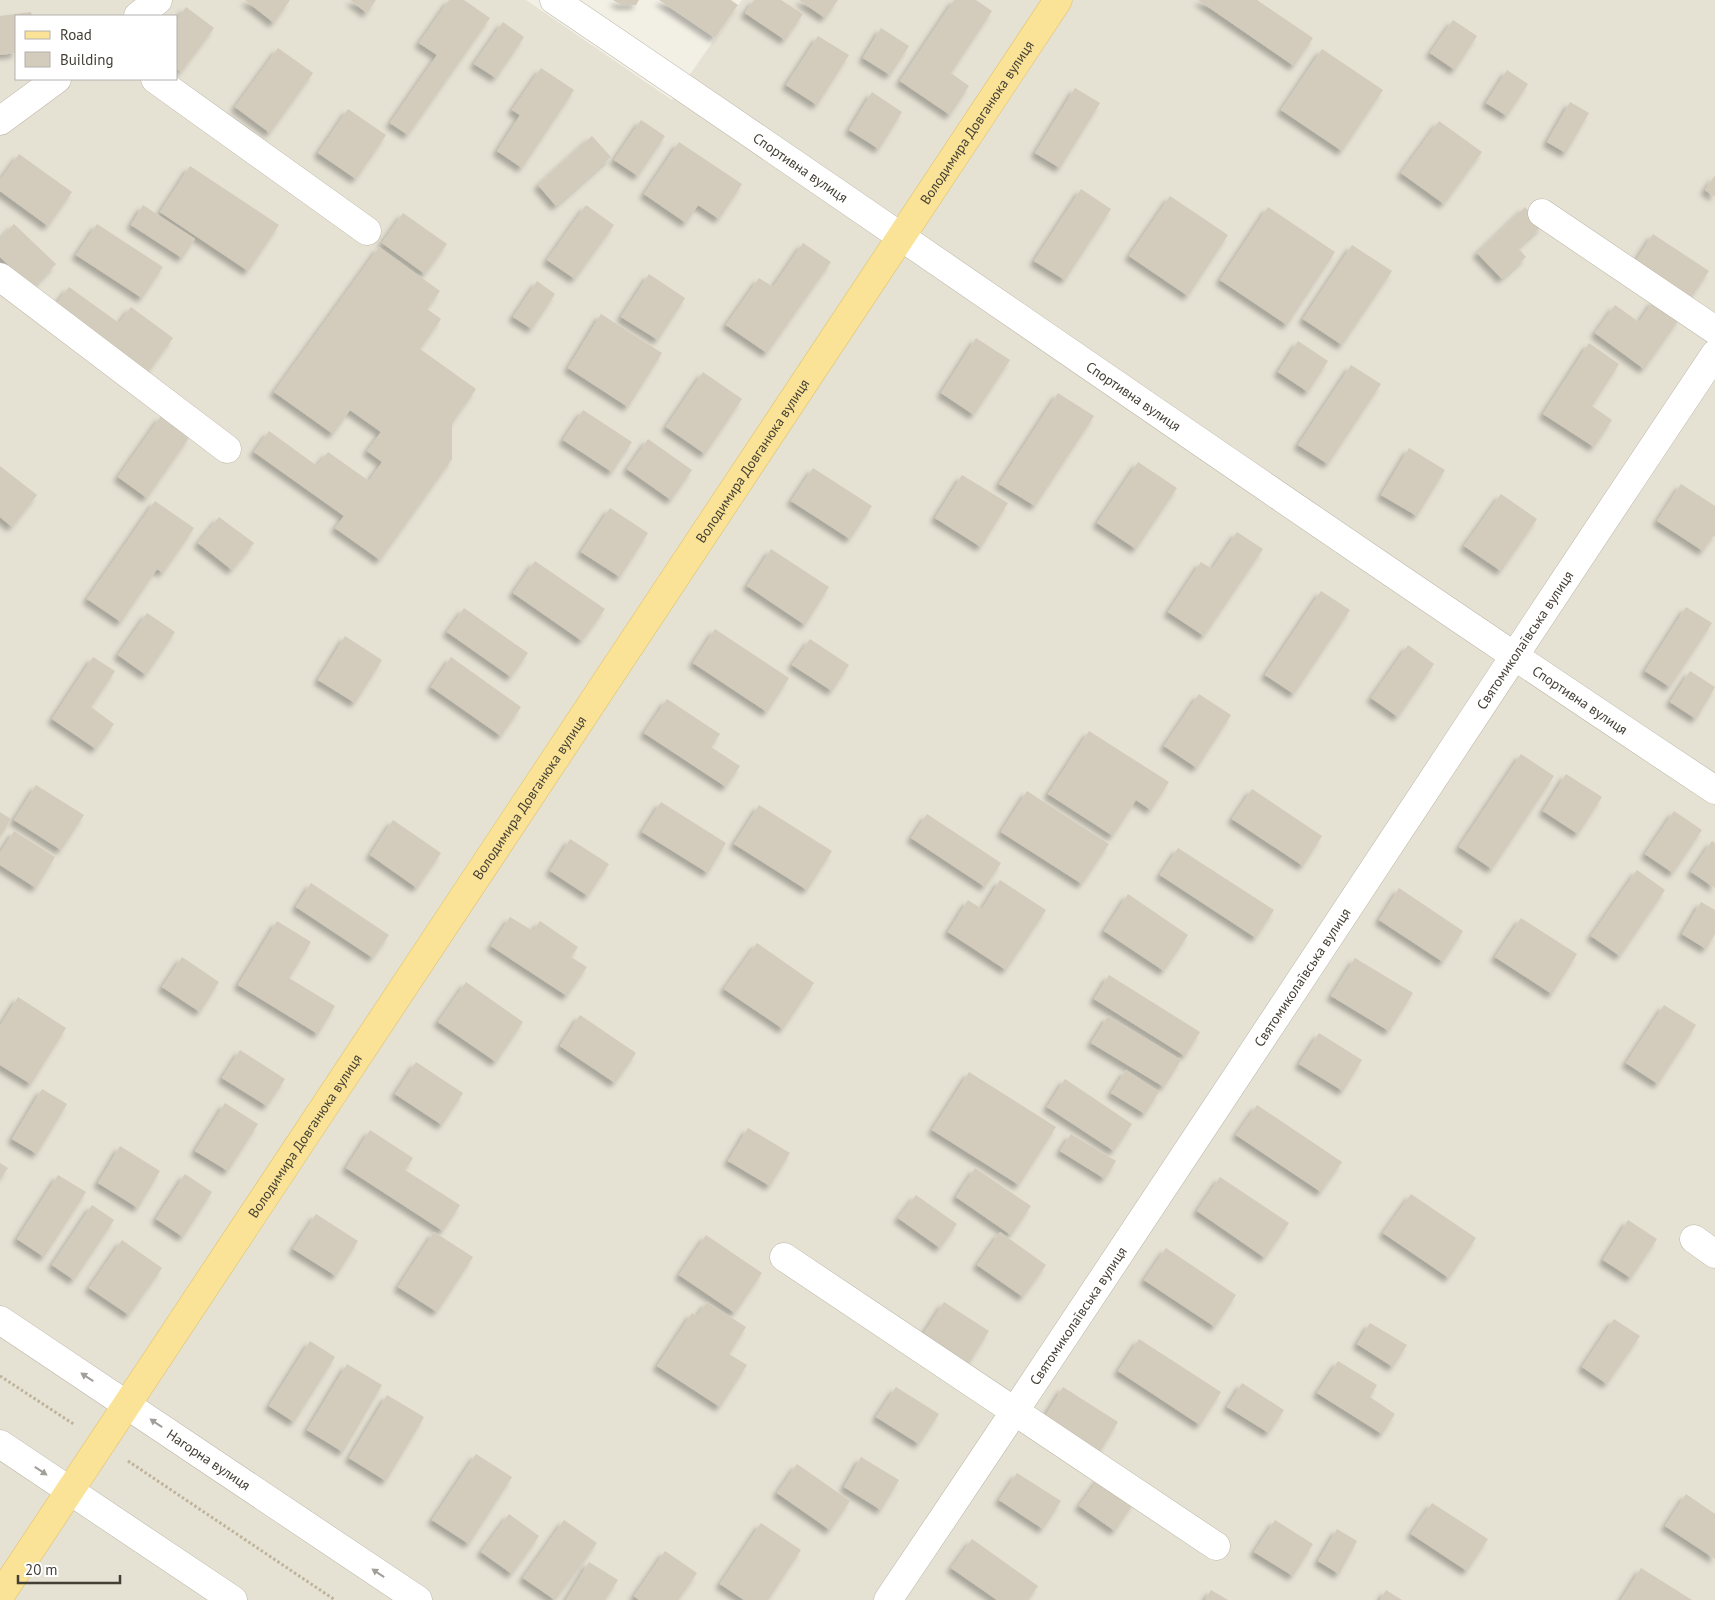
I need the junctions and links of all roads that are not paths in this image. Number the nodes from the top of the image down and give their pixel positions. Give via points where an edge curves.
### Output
1 (158, 0) edge
2 (554, 0) edge
3 (1058, 0) edge
4 (139, 15) edge
5 (56, 80) edge
6 (156, 80) edge
7 (0, 121) edge
8 (1542, 213) dead end
9 (367, 231) dead end
10 (902, 235) junction
11 (0, 277) edge
12 (1715, 330) edge
13 (1715, 354) edge
14 (227, 449) dead end
15 (1513, 656) junction
16 (1715, 790) edge
17 (784, 1257) dead end
18 (0, 1320) edge
19 (128, 1404) junction
20 (1015, 1413) junction
21 (0, 1444) edge
22 (70, 1490) junction
23 (1216, 1546) dead end
24 (202, 1591) edge
25 (0, 1596) edge
26 (233, 1600) edge
27 (418, 1600) edge
28 (888, 1600) edge

1 - 4 street
2 - 10 street, Спортивна вулиця
3 - 10 main road, Володимира Довганюка вулиця
5 - 7 street
6 - 9 street
8 - 12 street
10 - 15 street, Спортивна вулиця
10 - 19 main road, Володимира Довганюка вулиця
11 - 14 street
13 - 15 street, Святомиколаївська вулиця
15 - 16 street, Спортивна вулиця
15 - 20 street, Святомиколаївська вулиця
17 - 20 street
19 -> 18 street, Нагорна вулиця
19 - 22 main road, Володимира Довганюка вулиця
27 -> 19 street, Нагорна вулиця
20 - 23 street
20 - 28 street, Святомиколаївська вулиця
21 -> 22 street
22 - 24 street
22 - 25 main road, Володимира Довганюка вулиця
24 - 26 street

